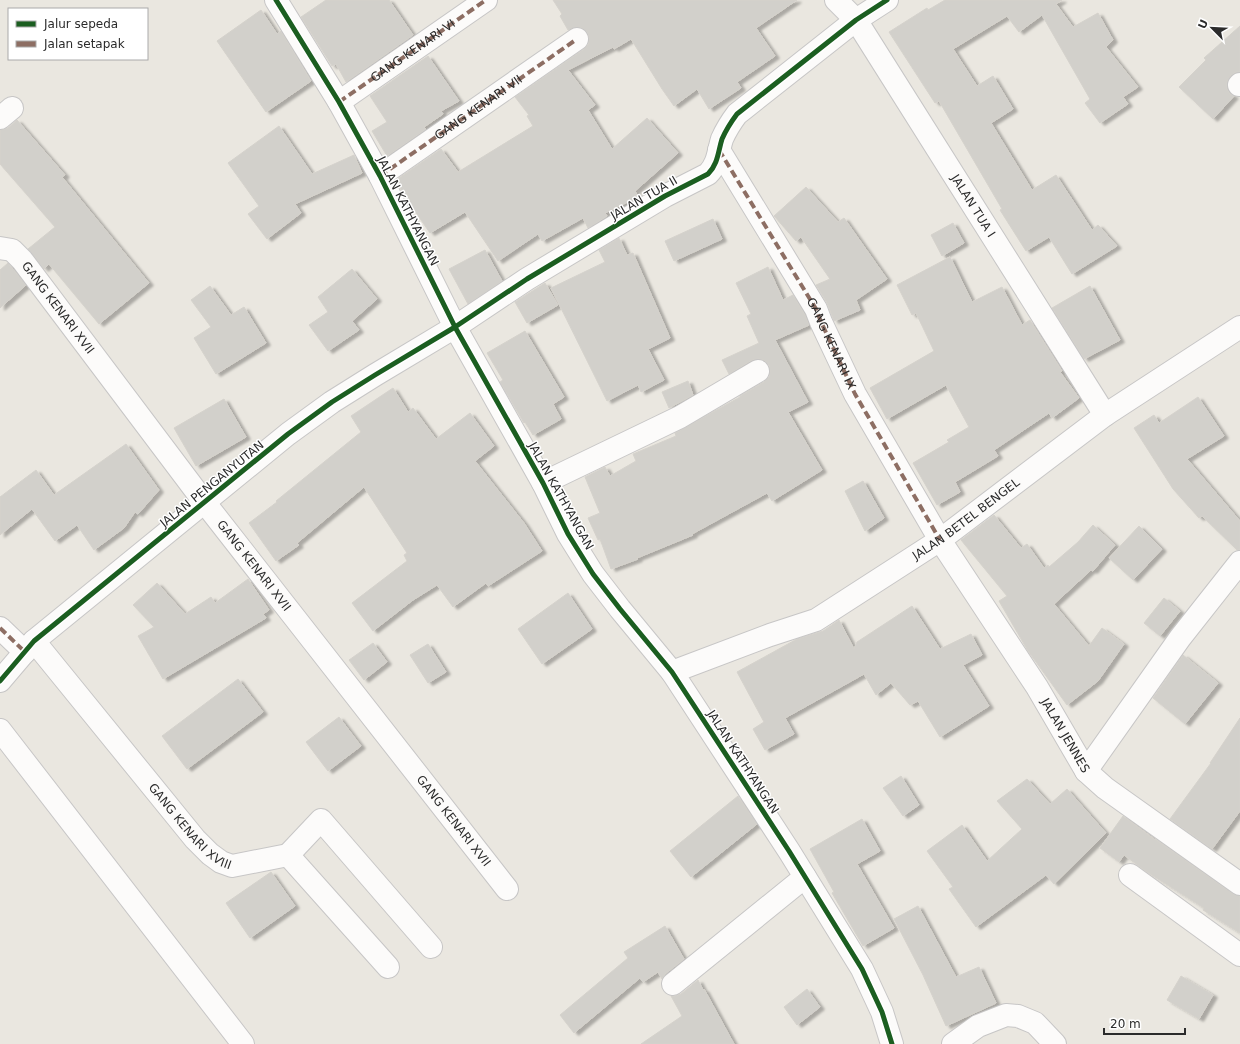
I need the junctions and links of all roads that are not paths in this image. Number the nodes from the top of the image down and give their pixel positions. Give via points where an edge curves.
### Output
1 (276, 0) edge
2 (486, 0) edge
3 (836, 0) edge
4 (887, 0) edge
5 (856, 20) junction
6 (578, 39) dead end
7 (339, 102) junction
8 (719, 150) junction
9 (380, 176) junction
10 (0, 248) edge
11 (455, 327) junction
12 (1240, 327) edge
13 (758, 371) dead end
14 (1104, 415) junction
15 (543, 483) junction
16 (205, 503) junction
17 (940, 540) junction
18 (1240, 562) edge
19 (0, 628) edge
20 (30, 646) junction
21 (672, 672) junction
22 (0, 681) edge
23 (0, 730) edge
24 (1086, 771) junction
25 (288, 855) junction
26 (1130, 875) dead end
27 (805, 877) junction
28 (1240, 884) edge
29 (507, 889) dead end
30 (431, 947) dead end
31 (1240, 955) edge
32 (388, 967) dead end
33 (673, 984) dead end
34 (243, 1044) edge
35 (892, 1044) edge
36 (953, 1044) edge
37 (1055, 1044) edge

1 - 7 street, JALAN KATHYANGAN
2 - 7 street, GANG KENARI VI
3 - 5 street, JALAN TUA I
4 - 5 street, JALAN TUA II
5 - 8 street, JALAN TUA II via 737,114 730,123
5 - 14 street, JALAN TUA I
6 - 9 street, GANG KENARI VII
7 - 9 street, JALAN KATHYANGAN
8 - 11 street, JALAN TUA II via 714,169 708,174 665,196 527,279
8 - 17 street, GANG KENARI IX via 816,309 855,394
9 - 11 street, JALAN KATHYANGAN
10 - 16 street, GANG KENARI XVII via 12,250 22,260
11 - 15 street, JALAN KATHYANGAN
11 - 16 street, JALAN PENGANYUTAN via 332,402 288,434
12 - 14 street, JALAN BETEL BENGEL
13 - 15 street via 680,417
14 - 17 street, JALAN BETEL BENGEL
15 - 21 street, JALAN KATHYANGAN via 568,534 593,574
16 - 20 street, JALAN PENGANYUTAN
16 - 29 street, GANG KENARI XVII
17 - 21 street, JALAN BETEL BENGEL via 816,620
17 - 24 street, JALAN JENNES via 1037,687
18 - 24 street via 1180,638
19 - 20 street, GANG KENARI XVIII
20 - 22 street, JALAN PENGANYUTAN
20 - 25 street, GANG KENARI XVIII via 210,854 232,866
21 - 27 street, JALAN KATHYANGAN
23 - 34 street
24 - 28 street, JALAN JENNES via 1105,788
25 - 30 street via 321,820
25 - 32 street
26 - 31 street
27 - 33 street
27 - 35 street, JALAN KATHYANGAN via 862,969 882,1012
36 - 37 street via 978,1026 1006,1015 1018,1016 1035,1023

